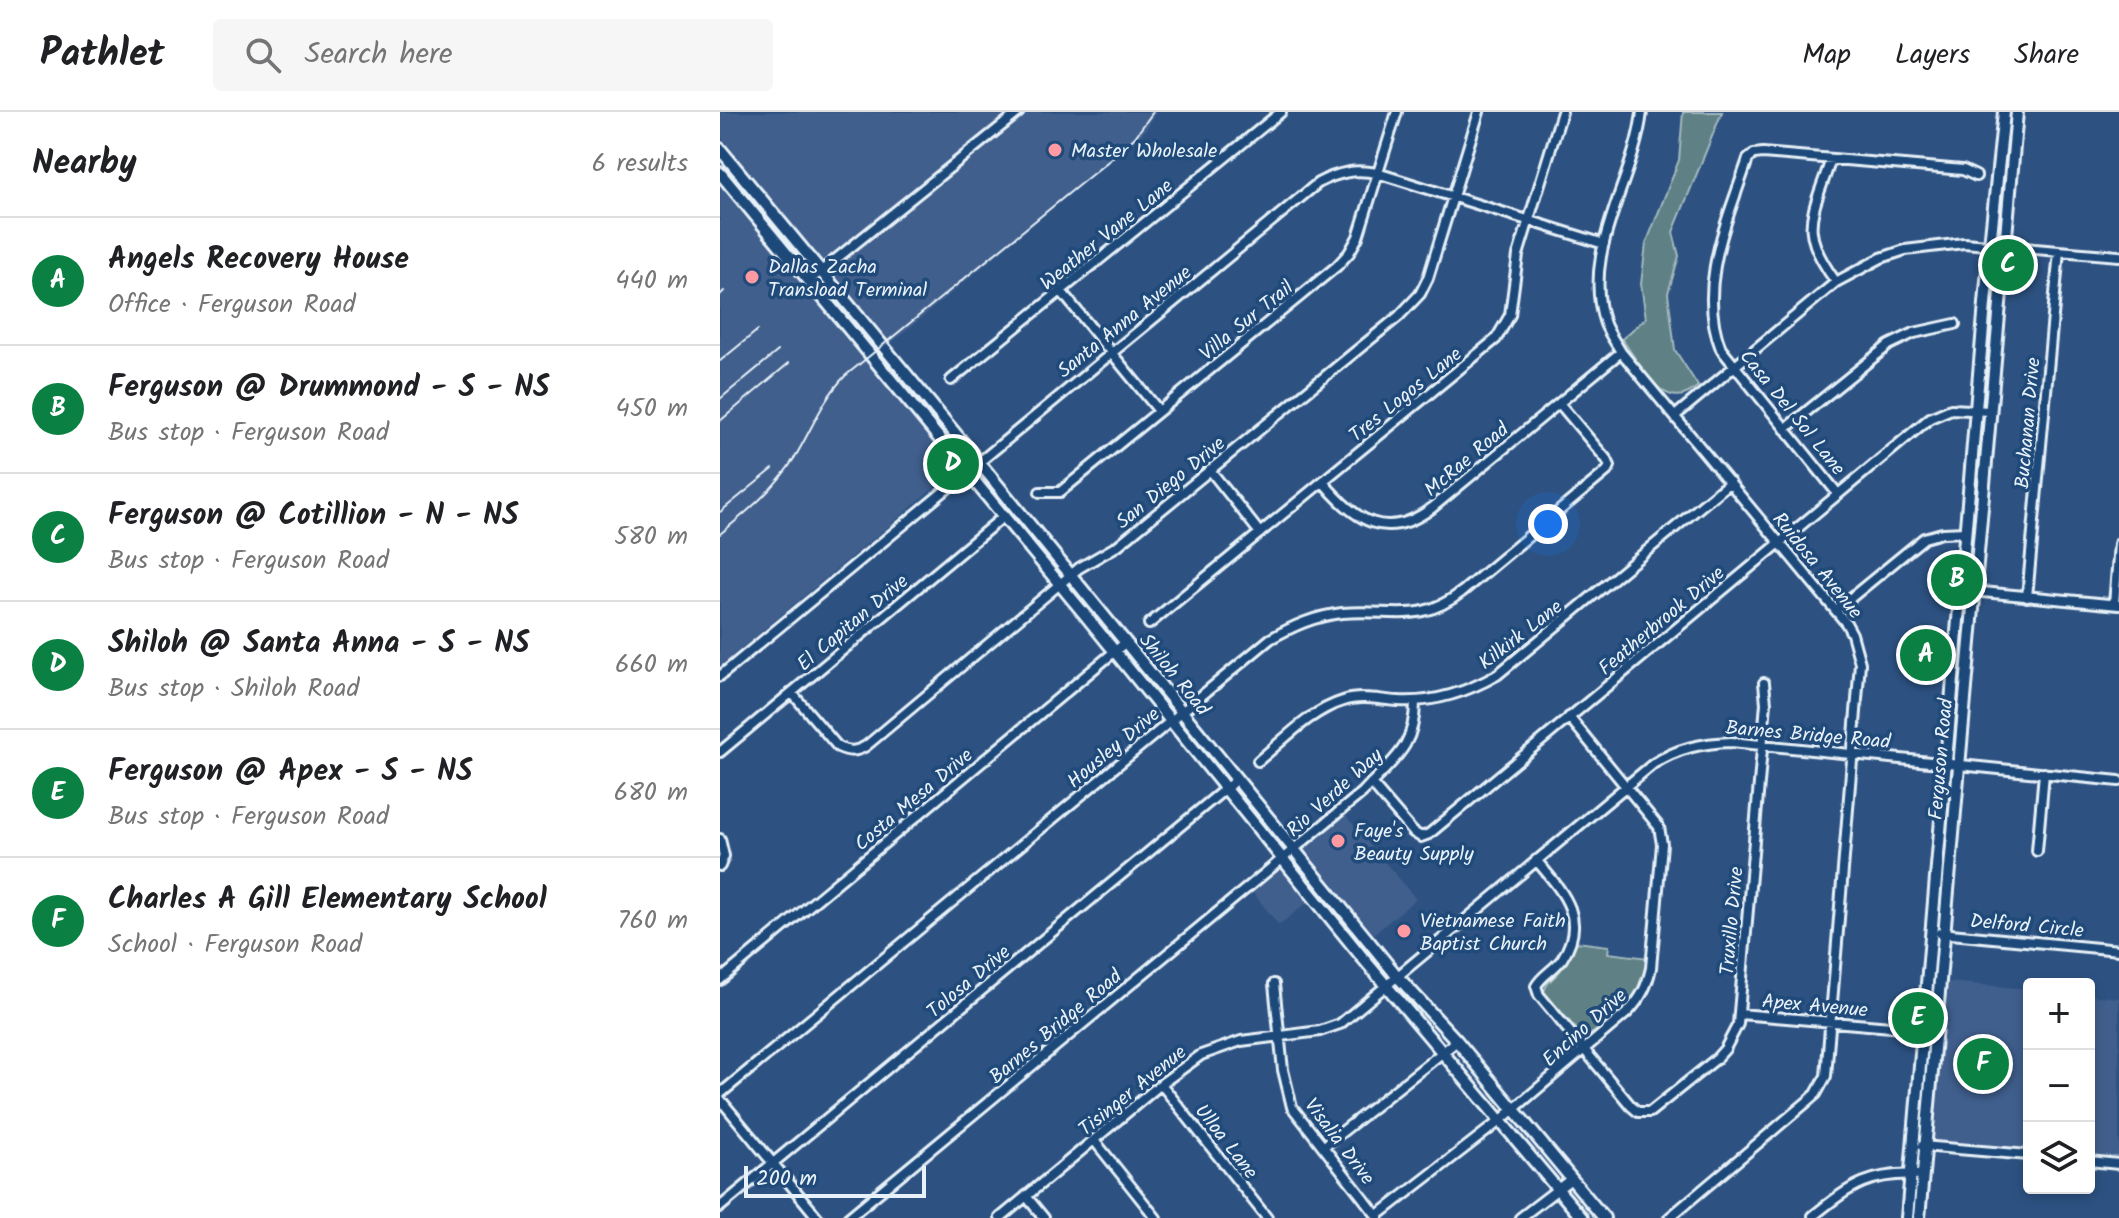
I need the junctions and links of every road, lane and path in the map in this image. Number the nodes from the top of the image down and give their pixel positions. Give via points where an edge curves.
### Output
1 (1019, 112) edge
2 (1281, 112) edge
3 (1397, 112) edge
4 (1479, 112) edge
5 (1562, 112) edge
6 (1642, 112) edge
7 (2004, 112) edge
8 (2017, 112) edge
9 (722, 157) edge
10 (1831, 159) junction
11 (720, 173) edge
12 (1377, 173) junction
13 (1976, 176) dead end
14 (1453, 198) junction
15 (1529, 220) junction
16 (1604, 244) junction
17 (1990, 245) junction
18 (2006, 246) junction
19 (2059, 251) junction
20 (2119, 256) edge
21 (822, 272) junction
22 (810, 280) junction
23 (1836, 282) junction
24 (1061, 291) junction
25 (1955, 324) dead end
26 (1111, 352) junction
27 (1621, 352) junction
28 (1734, 366) junction
29 (951, 380) dead end
30 (1559, 403) junction
31 (1976, 410) junction
32 (1159, 411) junction
33 (1990, 411) junction
34 (1675, 416) junction
35 (1785, 429) junction
36 (978, 461) junction
37 (967, 470) junction
38 (1210, 470) junction
39 (1323, 482) junction
40 (1730, 482) junction
41 (1040, 492) dead end
42 (1838, 494) junction
43 (1004, 516) junction
44 (1966, 532) junction
45 (1260, 533) junction
46 (1779, 543) junction
47 (2119, 544) edge
48 (1070, 575) junction
49 (1059, 584) junction
50 (1961, 590) junction
51 (1973, 592) junction
52 (2027, 597) junction
53 (2116, 604) edge
54 (1836, 610) junction
55 (1149, 624) dead end
56 (1126, 642) junction
57 (1115, 651) junction
58 (720, 676) edge
59 (1764, 683) dead end
60 (792, 693) junction
61 (1415, 702) junction
62 (1182, 711) junction
63 (1569, 717) junction
64 (1170, 720) junction
65 (1762, 745) junction
66 (720, 752) edge
67 (1854, 753) junction
68 (1258, 761) dead end
69 (1945, 763) junction
70 (1958, 764) junction
71 (2044, 773) junction
72 (1237, 779) junction
73 (2119, 781) edge
74 (1371, 783) junction
75 (1626, 786) junction
76 (1226, 788) junction
77 (720, 839) edge
78 (1293, 850) junction
79 (2037, 851) dead end
80 (1282, 858) junction
81 (1536, 860) junction
82 (720, 866) edge
83 (1931, 932) junction
84 (1943, 933) junction
85 (2119, 950) edge
86 (1397, 976) junction
87 (720, 980) edge
88 (1274, 984) dead end
89 (1386, 985) junction
90 (1740, 1014) junction
91 (1831, 1022) junction
92 (1923, 1030) junction
93 (1935, 1031) junction
94 (1279, 1037) junction
95 (1457, 1041) junction
96 (1583, 1050) junction
97 (1443, 1052) junction
98 (1161, 1084) junction
99 (720, 1097) edge
100 (1513, 1110) junction
101 (1501, 1120) junction
102 (1094, 1140) junction
103 (1919, 1145) junction
104 (1323, 1147) junction
105 (2023, 1154) edge
106 (2095, 1162) edge
107 (773, 1163) junction
108 (2119, 1164) edge
109 (1910, 1174) junction
110 (1923, 1175) junction
111 (1571, 1179) junction
112 (1557, 1188) junction
113 (1026, 1196) junction
114 (720, 1207) edge
115 (1813, 1216) edge
116 (1378, 1217) edge
117 (818, 1218) edge
118 (848, 1218) edge
119 (1000, 1218) edge
120 (1044, 1218) edge
121 (1156, 1218) edge
122 (1267, 1218) edge
123 (1520, 1218) edge
124 (1582, 1218) edge
125 (1604, 1218) edge
126 (1669, 1218) edge
127 (1907, 1218) edge
128 (1919, 1218) edge

1 - 21 street
2 - 24 street, Weather Vane Lane
3 - 12 street, Villa Sur Trail
4 - 14 street, San Diego Drive
5 - 15 street, Tres Logos Lane
6 - 16 street, Ruidosa Avenue
7 - 17 main road, Ferguson Road
8 - 18 main road, Ferguson Road
9 - 21 main road, Shiloh Road
10 - 13 street, Casa Del Sol Lane via 1963,170
10 - 23 street via 1811,238
10 - 28 street, Casa Del Sol Lane via 1759,153 1748,159 1712,281 1714,332
11 - 22 main road, Shiloh Road
12 - 14 street, Santa Anna Avenue
12 - 26 street, Santa Anna Avenue via 1347,171 1318,183
12 - 32 street, Villa Sur Trail via 1358,237 1337,266
14 - 15 street, Santa Anna Avenue
14 - 38 street, San Diego Drive via 1428,278 1412,305
15 - 16 street, Santa Anna Avenue
15 - 39 street, Tres Logos Lane via 1510,315 1496,339
16 - 27 street, Ruidosa Avenue via 1601,307
17 - 18 street
17 - 23 street via 1905,250
17 - 31 main road, Ferguson Road
18 - 19 street
18 - 33 main road, Ferguson Road
19 - 20 street
19 - 52 street, Buchanan Drive
21 - 22 street
21 - 36 main road, Shiloh Road
22 - 37 main road, Shiloh Road
23 - 28 street
24 - 26 street
24 - 29 street, Weather Vane Lane
25 - 35 street via 1889,345
26 - 32 street
26 - 36 street, Santa Anna Avenue
27 - 30 street, McRae Road
27 - 34 street, Ruidosa Avenue
28 - 34 street
28 - 35 street, Casa Del Sol Lane
30 - 39 street, McRae Road via 1410,522 1363,520
30 - 62 street, Housley Drive via 1610,466 1463,591 1424,613 1341,613 1291,627
31 - 33 street, Featherbrook Drive
31 - 42 street, Featherbrook Drive via 1936,413
31 - 44 main road, Ferguson Road
32 - 41 street, Villa Sur Trail via 1060,492
33 - 51 main road, Ferguson Road
34 - 40 street, Ruidosa Avenue
35 - 42 street, Casa Del Sol Lane
36 - 37 street, Santa Anna Avenue
36 - 48 main road, Shiloh Road
37 - 43 main road, Shiloh Road
37 - 58 street, Santa Anna Avenue
38 - 45 street
38 - 48 street, San Diego Drive via 1117,546
39 - 45 street, Tres Logos Lane
40 - 46 street, Ruidosa Avenue
40 - 61 street, Kilkirk Lane via 1497,675 1466,691
42 - 46 street, Featherbrook Drive
43 - 49 main road, Shiloh Road
43 - 60 street, El Capitan Drive
44 - 50 main road, Ferguson Road
44 - 54 street via 1924,538
45 - 55 street, Tres Logos Lane
46 - 54 street, Ruidosa Avenue
46 - 63 street, Featherbrook Drive
47 - 53 street
48 - 49 street, San Diego Drive
48 - 56 main road, Shiloh Road
49 - 57 main road, Shiloh Road
49 - 60 street, San Diego Drive via 858,750 838,747
50 - 51 street
50 - 69 main road, Ferguson Road
51 - 52 street
51 - 70 main road, Ferguson Road
52 - 53 street
54 - 67 street, Ruidosa Avenue via 1852,634 1860,663
56 - 57 street, Costa Mesa Drive
56 - 62 main road, Shiloh Road
57 - 64 main road, Shiloh Road
57 - 87 street, Costa Mesa Drive
59 - 65 street, Truxillo Drive
60 - 66 street, El Capitan Drive
61 - 68 street, Kilkirk Lane via 1359,698 1337,703
61 - 74 street, Rio Verde Way via 1409,742
62 - 64 street, Housley Drive
62 - 72 main road, Shiloh Road
63 - 74 street, Featherbrook Drive via 1421,837
63 - 75 street, Encino Drive
64 - 76 main road, Shiloh Road
64 - 99 street, Housley Drive
65 - 67 street, Barnes Bridge Road
65 - 75 street, Barnes Bridge Road via 1709,743 1679,750
65 - 90 street, Truxillo Drive
67 - 69 street, Barnes Bridge Road
67 - 91 street, Ruidosa Avenue
69 - 70 street, Barnes Bridge Road
69 - 83 main road, Ferguson Road
70 - 71 street, Barnes Bridge Road
70 - 84 main road, Ferguson Road
71 - 73 street, Barnes Bridge Road
71 - 79 street
72 - 76 street, Tolosa Drive
72 - 78 main road, Shiloh Road
74 - 78 street, Rio Verde Way
75 - 81 street, Barnes Bridge Road
75 - 96 street, Encino Drive via 1662,837 1651,968 1640,999
76 - 80 main road, Shiloh Road
76 - 107 street, Tolosa Drive
77 - 82 street
78 - 80 street, Rio Verde Way
78 - 86 main road, Shiloh Road
80 - 89 main road, Shiloh Road
80 - 118 street, Barnes Bridge Road
81 - 86 street, Barnes Bridge Road
81 - 96 street via 1564,893 1573,925 1561,961 1536,986
83 - 84 street, Delford Circle
83 - 92 main road, Ferguson Road
84 - 85 street, Delford Circle
84 - 93 main road, Ferguson Road
86 - 89 street, Barnes Bridge Road
86 - 95 main road, Shiloh Road
88 - 94 street, Visalia Drive
89 - 94 street, Tisinger Avenue via 1330,1030
89 - 97 main road, Shiloh Road
90 - 91 street, Apex Avenue
90 - 96 street, Truxillo Drive via 1734,1035 1716,1059 1650,1112 1638,1112
91 - 92 street, Apex Avenue
91 - 126 street, Ruidosa Avenue via 1826,1076 1816,1094
92 - 93 street, Apex Avenue
92 - 103 main road, Ferguson Road
93 - 103 main road, Ferguson Road
94 - 98 street, Tisinger Avenue via 1222,1046
94 - 104 street, Visalia Drive via 1292,1107
95 - 97 street
95 - 100 main road, Shiloh Road
96 - 100 street, Encino Drive
97 - 101 main road, Shiloh Road
97 - 104 street
98 - 102 street, Tisinger Avenue
98 - 122 street, Ulloa Lane
99 - 107 street
100 - 101 street, Encino Drive
100 - 111 main road, Shiloh Road
101 - 112 main road, Shiloh Road
101 - 116 street, Encino Drive
102 - 113 street, Tisinger Avenue
102 - 121 street
103 - 105 street
103 - 109 main road, Ferguson Road
103 - 110 main road, Ferguson Road
104 - 116 street, Visalia Drive
106 - 108 street
107 - 114 street, Tolosa Drive
107 - 117 street
109 - 110 street
109 - 115 street via 1859,1182
109 - 127 main road, Ferguson Road
110 - 128 main road, Ferguson Road
111 - 112 street
111 - 125 main road, Shiloh Road
112 - 123 street
112 - 124 main road, Shiloh Road
113 - 119 street, Tisinger Avenue
113 - 120 street

